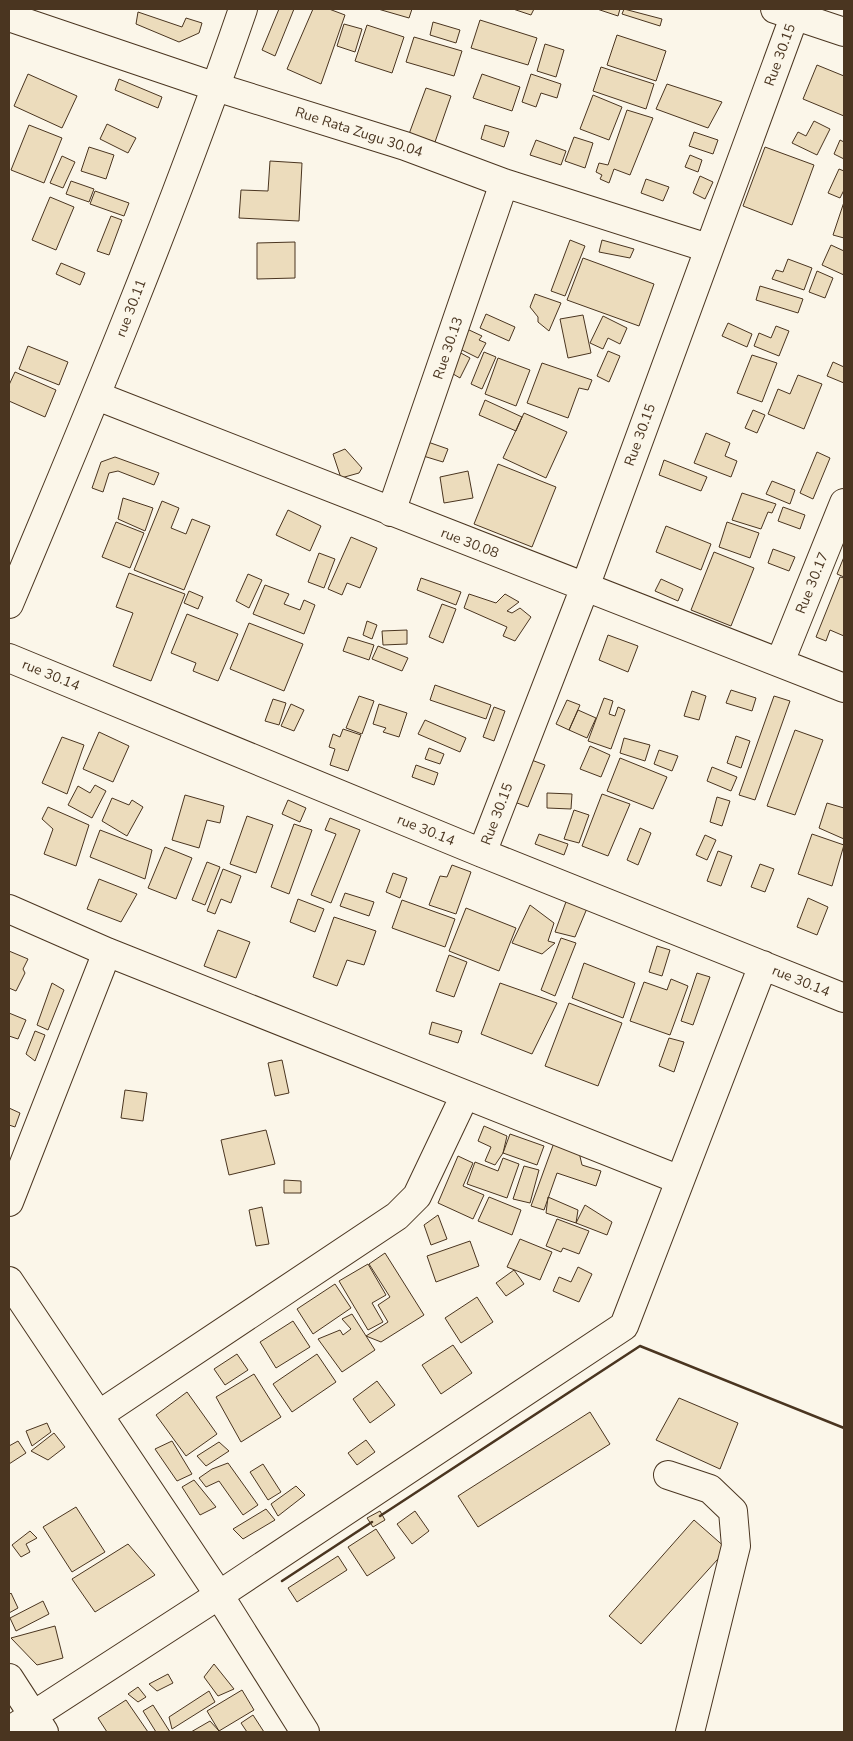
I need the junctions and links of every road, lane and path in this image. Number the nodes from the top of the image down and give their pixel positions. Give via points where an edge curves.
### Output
1 (243, 9) edge
2 (789, 11) edge
3 (9, 17) edge
4 (844, 32) edge
5 (216, 87) junction
6 (504, 183) junction
7 (708, 248) junction
8 (97, 396) junction
9 (844, 503) edge
10 (392, 512) junction
11 (585, 587) junction
12 (9, 604) edge
13 (9, 658) edge
14 (780, 662) junction
15 (844, 688) edge
16 (482, 853) junction
17 (9, 909) edge
18 (107, 952) junction
19 (763, 966) junction
20 (844, 998) edge
21 (465, 1094) junction
22 (680, 1180) junction
23 (9, 1202) edge
24 (9, 1280) edge
25 (100, 1414) junction
26 (668, 1475) dead end
27 (219, 1595) junction
28 (9, 1678) edge
29 (38, 1723) edge
30 (9, 1731) edge
31 (305, 1732) edge
32 (690, 1732) edge

1 - 5 street, rue 30.11
2 - 4 street
2 - 7 street, Rue 30.15
3 - 5 street, Rue Rata Zugu 30.04
5 - 6 street, Rue Rata Zugu 30.04 via 404,146
5 - 8 street, rue 30.11
6 - 7 street, Rue Rata Zugu 30.04
6 - 10 street, Rue 30.13
7 - 11 street, Rue 30.15
8 - 10 street, rue 30.08
8 - 12 street, rue 30.11
9 - 14 street, Rue 30.17
10 - 11 street, rue 30.08
11 - 14 street, rue 30.08
11 - 16 street, Rue 30.15
13 - 16 street, rue 30.14
14 - 15 street, rue 30.08
16 - 19 street, rue 30.14
17 - 18 street
18 - 21 street
18 - 23 street
19 - 20 street, rue 30.14
19 - 22 street
21 - 22 street
21 - 25 street via 417,1196 397,1216
22 - 27 street via 624,1326
24 - 25 street
25 - 27 street
26 - 32 street via 710,1489 733,1512 736,1546
27 - 29 street
27 - 31 street
28 - 29 street
29 - 30 street

